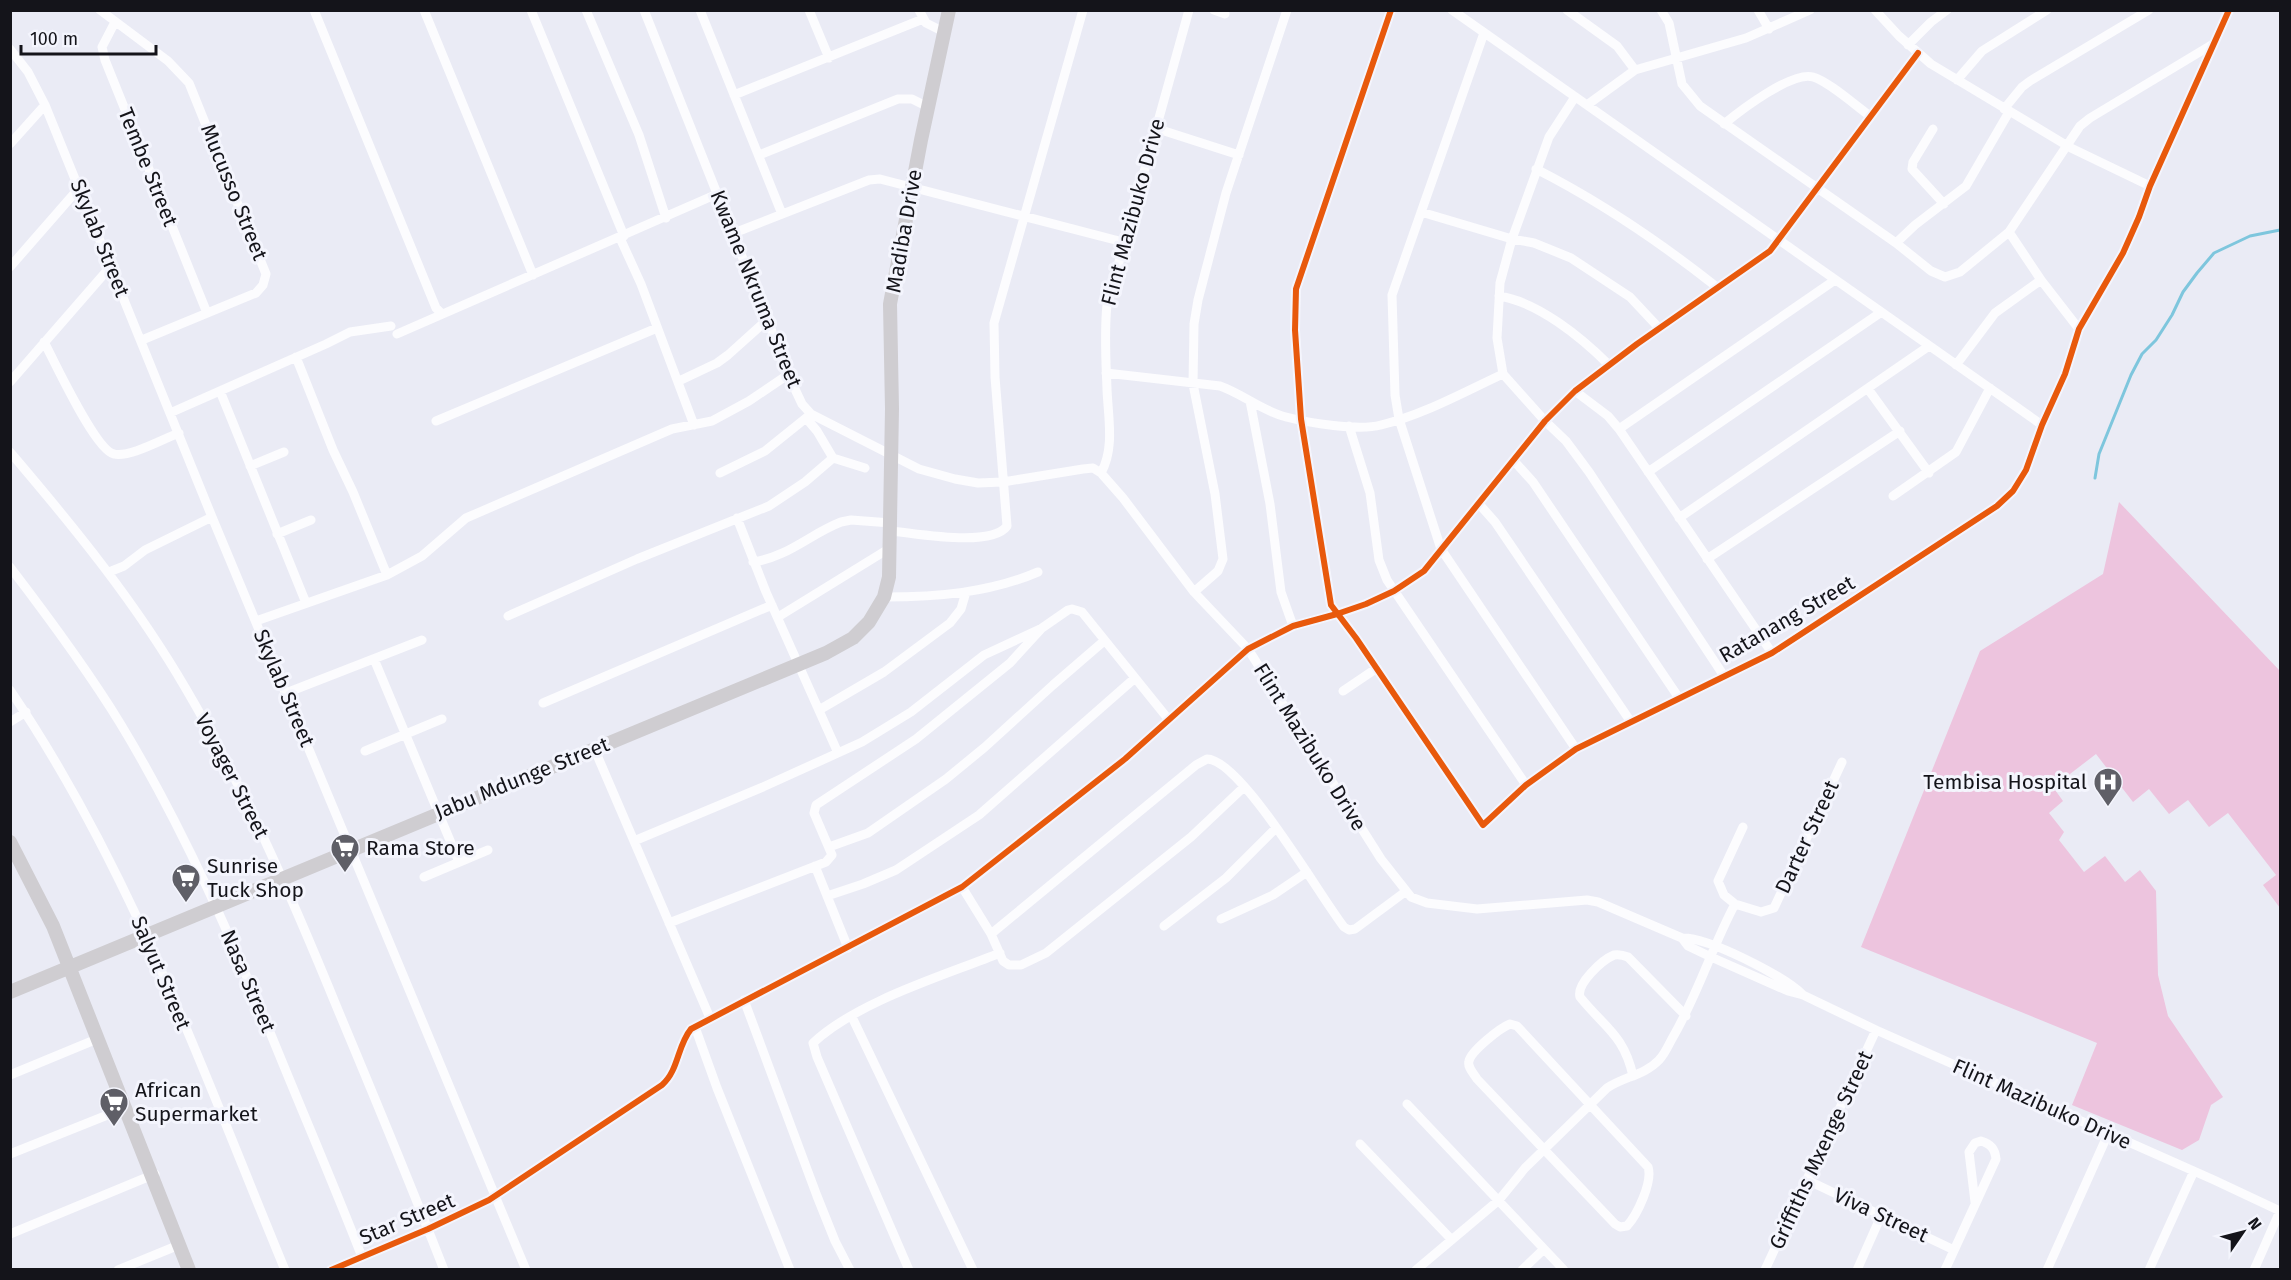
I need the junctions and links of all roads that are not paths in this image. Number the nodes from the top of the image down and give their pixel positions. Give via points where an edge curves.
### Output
1 (100, 10) edge
2 (314, 10) edge
3 (424, 10) edge
4 (531, 10) edge
5 (586, 10) edge
6 (644, 10) edge
7 (700, 10) edge
8 (809, 10) edge
9 (949, 10) edge
10 (1083, 10) edge
11 (1189, 10) edge
12 (1214, 10) edge
13 (1287, 10) edge
14 (1391, 10) edge
15 (1567, 10) edge
16 (1661, 10) edge
17 (1758, 10) edge
18 (1810, 10) edge
19 (1875, 10) edge
20 (1947, 10) edge
21 (2047, 10) edge
22 (2149, 10) edge
23 (2229, 10) edge
24 (1454, 11) edge
25 (921, 15) edge
26 (1225, 15) dead end
27 (115, 22) junction
28 (1769, 29) junction
29 (944, 32) junction
30 (1484, 33) junction
31 (2213, 44) junction
32 (1908, 45) junction
33 (10, 50) edge
34 (1918, 53) junction
35 (829, 58) junction
36 (1676, 58) junction
37 (1635, 70) junction
38 (1957, 80) junction
39 (734, 95) junction
40 (1575, 97) junction
41 (45, 105) junction
42 (1587, 105) junction
43 (928, 107) junction
44 (2007, 110) junction
45 (1870, 116) junction
46 (1724, 124) junction
47 (1155, 128) junction
48 (1933, 129) dead end
49 (10, 144) edge
50 (2067, 145) junction
51 (759, 155) junction
52 (1239, 155) junction
53 (1536, 169) junction
54 (2150, 186) junction
55 (912, 187) junction
56 (79, 188) junction
57 (1818, 188) junction
58 (717, 194) junction
59 (1944, 204) junction
60 (1421, 212) junction
61 (782, 214) junction
62 (1025, 217) junction
63 (666, 218) junction
64 (2009, 232) junction
65 (734, 233) junction
66 (622, 237) junction
67 (1512, 239) junction
68 (1778, 241) junction
69 (1123, 243) junction
70 (1896, 243) junction
71 (111, 266) junction
72 (10, 267) edge
73 (533, 275) junction
74 (1835, 280) junction
75 (2042, 280) junction
76 (1718, 288) junction
77 (1498, 296) junction
78 (207, 312) junction
79 (441, 313) junction
80 (1880, 313) junction
81 (768, 320) junction
82 (657, 328) junction
83 (1659, 328) junction
84 (2079, 329) junction
85 (142, 340) junction
86 (44, 342) junction
87 (1929, 346) junction
88 (296, 357) junction
89 (1609, 364) junction
90 (1956, 364) junction
91 (1106, 373) junction
92 (789, 374) junction
93 (1503, 374) junction
94 (679, 381) junction
95 (10, 382) edge
96 (1193, 384) junction
97 (1989, 388) junction
98 (1869, 389) junction
99 (220, 391) junction
100 (1575, 392) junction
101 (1250, 401) junction
102 (170, 413) junction
103 (809, 416) junction
104 (1301, 419) junction
105 (1399, 419) junction
106 (436, 421) dead end
107 (1545, 421) junction
108 (694, 424) junction
109 (2042, 425) junction
110 (1349, 426) junction
111 (1619, 429) junction
112 (1900, 431) junction
113 (179, 433) junction
114 (10, 452) edge
115 (284, 452) dead end
116 (891, 455) junction
117 (833, 459) junction
118 (1514, 461) junction
119 (250, 466) junction
120 (865, 468) dead end
121 (1648, 472) junction
122 (1929, 472) junction
123 (720, 473) dead end
124 (1101, 473) junction
125 (1003, 482) junction
126 (1893, 496) dead end
127 (1479, 504) junction
128 (212, 517) junction
129 (737, 518) junction
130 (1679, 518) junction
131 (311, 520) dead end
132 (891, 527) junction
133 (278, 534) junction
134 (890, 548) junction
135 (1441, 549) junction
136 (1707, 559) junction
137 (753, 562) junction
138 (10, 567) edge
139 (109, 572) junction
140 (1038, 573) dead end
141 (387, 575) junction
142 (1394, 591) junction
143 (966, 592) junction
144 (1194, 592) junction
145 (884, 597) junction
146 (306, 603) junction
147 (772, 605) junction
148 (1337, 614) junction
149 (508, 616) dead end
150 (778, 617) junction
151 (256, 621) junction
152 (1293, 626) junction
153 (1042, 628) junction
154 (422, 640) dead end
155 (1104, 641) junction
156 (1248, 649) junction
157 (1772, 653) junction
158 (374, 659) junction
159 (800, 664) junction
160 (1377, 668) junction
161 (1724, 676) junction
162 (1135, 678) junction
163 (10, 690) edge
164 (1343, 691) dead end
165 (286, 693) junction
166 (1679, 698) junction
167 (543, 703) dead end
168 (819, 710) junction
169 (26, 712) junction
170 (442, 719) dead end
171 (1169, 720) junction
172 (10, 722) edge
173 (1631, 722) junction
174 (404, 735) junction
175 (594, 748) junction
176 (1576, 749) junction
177 (365, 751) dead end
178 (838, 753) junction
179 (1842, 762) dead end
180 (1526, 785) junction
181 (1244, 787) junction
182 (437, 813) junction
183 (1743, 826) dead end
184 (1276, 828) junction
185 (634, 841) junction
186 (10, 842) edge
187 (829, 847) junction
188 (351, 849) junction
189 (488, 850) dead end
190 (459, 862) junction
191 (814, 866) junction
192 (1307, 872) junction
193 (284, 877) junction
194 (424, 877) dead end
195 (962, 887) junction
196 (1405, 892) junction
197 (826, 896) junction
198 (1735, 904) junction
199 (216, 905) junction
200 (1221, 919) dead end
201 (669, 923) junction
202 (1164, 926) dead end
203 (146, 934) junction
204 (991, 934) junction
205 (1682, 938) junction
206 (1716, 946) junction
207 (848, 948) junction
208 (1000, 953) junction
209 (1711, 957) junction
210 (69, 967) junction
211 (10, 992) edge
212 (1803, 995) junction
213 (744, 1000) junction
214 (1686, 1016) junction
215 (852, 1017) junction
216 (710, 1018) junction
217 (695, 1027) junction
218 (1876, 1030) junction
219 (97, 1039) junction
220 (10, 1075) edge
221 (1633, 1076) junction
222 (1407, 1104) dead end
223 (1589, 1104) junction
224 (125, 1108) junction
225 (2108, 1134) junction
226 (1359, 1144) dead end
227 (1543, 1149) junction
228 (10, 1154) edge
229 (2194, 1171) junction
230 (153, 1175) junction
231 (1807, 1180) junction
232 (495, 1196) junction
233 (1499, 1200) junction
234 (1975, 1202) junction
235 (2280, 1211) edge
236 (1881, 1216) junction
237 (428, 1229) junction
238 (10, 1234) edge
239 (1451, 1239) junction
240 (179, 1245) junction
241 (1544, 1249) junction
242 (1954, 1250) junction
243 (362, 1257) junction
244 (1421, 1268) edge
245 (118, 1269) edge
246 (189, 1269) edge
247 (196, 1269) edge
248 (285, 1269) edge
249 (331, 1269) edge
250 (444, 1269) edge
251 (526, 1269) edge
252 (790, 1269) edge
253 (850, 1269) edge
254 (909, 1269) edge
255 (973, 1269) edge
256 (1522, 1269) edge
257 (1564, 1269) edge
258 (1765, 1269) edge
259 (1857, 1269) edge
260 (1945, 1269) edge
261 (2047, 1269) edge
262 (2149, 1269) edge
263 (2254, 1269) edge

1 - 27 street, Mucusso Street
2 - 79 street
3 - 73 street
4 - 66 street
5 - 63 street via 639,135
6 - 58 street, Kwame Nkruma Street
7 - 39 street
8 - 35 street
9 - 29 street, Madiba Drive
10 - 62 street
11 - 47 street, Flint Mazibuko Drive
12 - 26 street
13 - 52 street
14 - 104 street via 1296,289
15 - 37 street via 1617,46
16 - 36 street via 1669,23
17 - 28 street
18 - 28 street
19 - 32 street
20 - 32 street
21 - 38 street via 1983,51
22 - 44 street via 2030,81
23 - 31 street, Ratanang Street
24 - 30 street
25 - 29 street
25 - 35 street
27 - 78 street, Tembe Street via 102,47 105,60
27 - 78 street, Mucusso Street via 176,68 189,83 265,267 260,290
28 - 36 street
29 - 43 street, Madiba Drive
30 - 40 street
30 - 60 street
31 - 50 street via 2090,118
31 - 54 street, Ratanang Street
32 - 34 street
33 - 41 street, Skylab Street via 28,72
34 - 38 street
34 - 45 street
35 - 39 street
36 - 37 street
36 - 46 street via 1686,91
37 - 42 street
38 - 44 street
39 - 51 street
40 - 42 street
40 - 53 street via 1549,137
41 - 49 street
41 - 56 street, Skylab Street
42 - 68 street
43 - 51 street via 912,99 898,99
43 - 55 street, Madiba Drive
44 - 50 street
44 - 59 street via 1966,186
45 - 46 street via 1821,80 1806,76 1756,99
45 - 57 street
46 - 57 street
47 - 52 street
47 - 69 street, Flint Mazibuko Drive
48 - 59 street via 1912,169
50 - 54 street
50 - 64 street
51 - 61 street
52 - 96 street via 1198,300
53 - 67 street
53 - 76 street via 1649,235
54 - 84 street, Ratanang Street via 2123,253
55 - 61 street via 884,179 869,180
55 - 62 street
55 - 116 street, Madiba Drive via 890,304
56 - 71 street, Skylab Street
56 - 72 street
57 - 68 street
57 - 70 street
58 - 63 street
58 - 65 street, Kwame Nkruma Street
59 - 70 street
60 - 67 street
60 - 105 street via 1392,295
61 - 65 street
62 - 69 street
62 - 125 street via 994,323
63 - 66 street
64 - 70 street via 1960,272 1945,277 1931,271
64 - 75 street
65 - 81 street, Kwame Nkruma Street
66 - 73 street
66 - 82 street
67 - 77 street
67 - 83 street via 1571,258 1630,297
68 - 74 street
68 - 76 street via 1762,258
69 - 91 street, Flint Mazibuko Drive via 1107,305
71 - 85 street, Skylab Street
71 - 86 street
73 - 79 street
74 - 80 street
74 - 111 street
75 - 84 street
75 - 90 street via 1995,313
76 - 83 street
77 - 89 street via 1514,298 1539,312 1587,343
77 - 93 street via 1497,338
78 - 85 street, Mucusso Street
79 - 88 street via 394,330 344,334
80 - 87 street
80 - 121 street
81 - 92 street, Kwame Nkruma Street
81 - 94 street via 717,363
82 - 94 street
82 - 106 street
83 - 89 street
84 - 109 street, Ratanang Street via 2065,374
85 - 102 street, Skylab Street
86 - 95 street
86 - 113 street via 96,438 108,452 128,453
87 - 90 street
87 - 98 street
88 - 99 street
88 - 141 street
89 - 100 street
90 - 97 street
91 - 96 street
91 - 124 street, Flint Mazibuko Drive via 1109,454
92 - 103 street, Kwame Nkruma Street
92 - 108 street via 712,421
93 - 105 street
93 - 107 street
94 - 108 street
96 - 101 street via 1220,386
96 - 144 street via 1215,494 1223,559 1218,571
97 - 109 street
97 - 122 street via 1956,452
98 - 112 street
98 - 130 street
99 - 102 street
99 - 119 street
100 - 107 street
100 - 111 street
101 - 104 street via 1286,417
101 - 152 street via 1270,504 1281,592
102 - 113 street, Skylab Street
103 - 116 street, Kwame Nkruma Street
103 - 117 street
103 - 123 street via 765,451
104 - 110 street
104 - 148 street via 1329,597
105 - 110 street via 1380,426
105 - 135 street
107 - 118 street
107 - 161 street via 1589,472
108 - 141 street via 672,429 466,518 428,551
109 - 157 street, Ratanang Street via 2026,470 2005,499
110 - 142 street via 1370,493 1379,560
111 - 121 street
112 - 122 street
112 - 136 street
113 - 128 street, Skylab Street
114 - 139 street, Voyager Street
115 - 119 street
116 - 125 street, Kwame Nkruma Street via 919,469 955,479
116 - 132 street, Jabu Mdunge Street
117 - 120 street
117 - 129 street via 769,506
118 - 127 street
118 - 166 street via 1533,482
119 - 133 street
121 - 130 street
122 - 126 street
124 - 125 street, Kwame Nkruma Street via 1093,468
124 - 144 street, Flint Mazibuko Drive
125 - 132 street via 1007,520 997,534 948,537
127 - 135 street
127 - 173 street
128 - 139 street
128 - 151 street, Skylab Street
129 - 137 street
129 - 149 street
130 - 136 street
131 - 133 street
132 - 134 street, Jabu Mdunge Street
132 - 137 street via 842,522 784,554
133 - 146 street
134 - 145 street, Jabu Mdunge Street
134 - 150 street
135 - 142 street via 1424,571
135 - 176 street
136 - 157 street
137 - 147 street
138 - 199 street, Nasa Street via 120,723
139 - 193 street, Voyager Street via 152,634 218,744
140 - 143 street via 1000,587
141 - 146 street
142 - 148 street
142 - 180 street
143 - 145 street
143 - 168 street via 961,609 950,623 884,672
144 - 156 street, Flint Mazibuko Drive
145 - 159 street, Jabu Mdunge Street via 869,622 853,638
146 - 151 street
147 - 150 street
147 - 167 street
148 - 152 street
148 - 160 street
150 - 159 street
151 - 165 street, Skylab Street
152 - 156 street
153 - 155 street via 1068,610 1077,610
153 - 178 street via 984,655 901,719
153 - 187 street via 1010,663 922,734 816,805 814,813
154 - 158 street
155 - 162 street
155 - 187 street via 946,779 868,833
156 - 171 street
156 - 196 street, Flint Mazibuko Drive
157 - 161 street, Ratanang Street
158 - 165 street
158 - 174 street
159 - 168 street
159 - 175 street, Jabu Mdunge Street
160 - 164 street
160 - 180 street, Ratanang Street via 1483,825
161 - 166 street, Ratanang Street
162 - 171 street
162 - 197 street via 979,815 896,870
163 - 169 street, Salyut Street
165 - 188 street, Skylab Street
166 - 173 street, Ratanang Street
168 - 178 street
169 - 172 street
169 - 203 street, Salyut Street via 87,814
170 - 174 street
171 - 195 street via 1067,807
173 - 176 street, Ratanang Street
174 - 177 street
174 - 182 street
175 - 182 street, Jabu Mdunge Street
175 - 185 street
176 - 180 street, Ratanang Street
178 - 185 street
179 - 198 street, Darter Street via 1774,908 1761,912
181 - 184 street
181 - 204 street via 1215,761 1203,760
181 - 208 street via 1191,837 1046,953 1014,966 1005,963
182 - 188 street, Jabu Mdunge Street
182 - 190 street
183 - 198 street via 1718,881 1724,895
184 - 192 street
184 - 202 street via 1226,878
185 - 201 street
186 - 210 street via 39,896
187 - 191 street via 831,858
188 - 193 street, Jabu Mdunge Street
188 - 232 street, Skylab Street
189 - 190 street
190 - 194 street
191 - 197 street
191 - 201 street
192 - 196 street via 1321,897 1350,930 1363,925
192 - 200 street via 1273,895
193 - 199 street, Jabu Mdunge Street
193 - 237 street, Voyager Street
195 - 204 street
195 - 207 street
196 - 205 street, Flint Mazibuko Drive via 1427,903 1477,909 1587,900
197 - 207 street
198 - 206 street
199 - 203 street, Jabu Mdunge Street
199 - 243 street, Nasa Street
201 - 216 street
203 - 210 street, Jabu Mdunge Street
203 - 248 street, Salyut Street
204 - 208 street
205 - 206 street, Flint Mazibuko Drive
205 - 209 street, Flint Mazibuko Drive via 1688,946
206 - 209 street
206 - 212 street, Flint Mazibuko Drive
207 - 213 street
208 - 215 street via 890,997
209 - 212 street, Flint Mazibuko Drive
209 - 214 street
210 - 211 street, Jabu Mdunge Street
210 - 219 street
212 - 218 street, Flint Mazibuko Drive
213 - 216 street
213 - 253 street via 817,1196
214 - 221 street via 1658,1061
214 - 221 street via 1628,957 1611,957 1586,978 1580,987 1580,997 1623,1045
215 - 254 street via 818,1039 813,1047
215 - 255 street
216 - 217 street
217 - 232 street, Star Street via 662,1085
217 - 252 street
218 - 225 street, Flint Mazibuko Drive
218 - 231 street, Griffiths Mxenge Street
219 - 220 street
219 - 224 street
221 - 223 street via 1619,1080
222 - 233 street
223 - 227 street
223 - 227 street via 1648,1167 1650,1179 1627,1226 1615,1224
223 - 227 street via 1517,1026 1503,1027 1481,1046 1469,1061 1470,1068
224 - 228 street
224 - 230 street
225 - 229 street, Flint Mazibuko Drive
225 - 261 street
226 - 239 street
227 - 233 street
229 - 235 street, Flint Mazibuko Drive
229 - 262 street
230 - 238 street
230 - 240 street
230 - 247 street
231 - 236 street, Viva Street
231 - 258 street, Griffiths Mxenge Street
232 - 237 street, Star Street
232 - 251 street, Skylab Street
233 - 239 street
233 - 241 street
234 - 234 street via 1969,1152 1981,1141 1995,1152 1996,1159
234 - 242 street
235 - 263 street
236 - 242 street, Viva Street
236 - 259 street
237 - 243 street, Star Street
237 - 250 street, Voyager Street
239 - 244 street
240 - 245 street
240 - 246 street
241 - 256 street
241 - 257 street
242 - 260 street
243 - 249 street, Star Street

